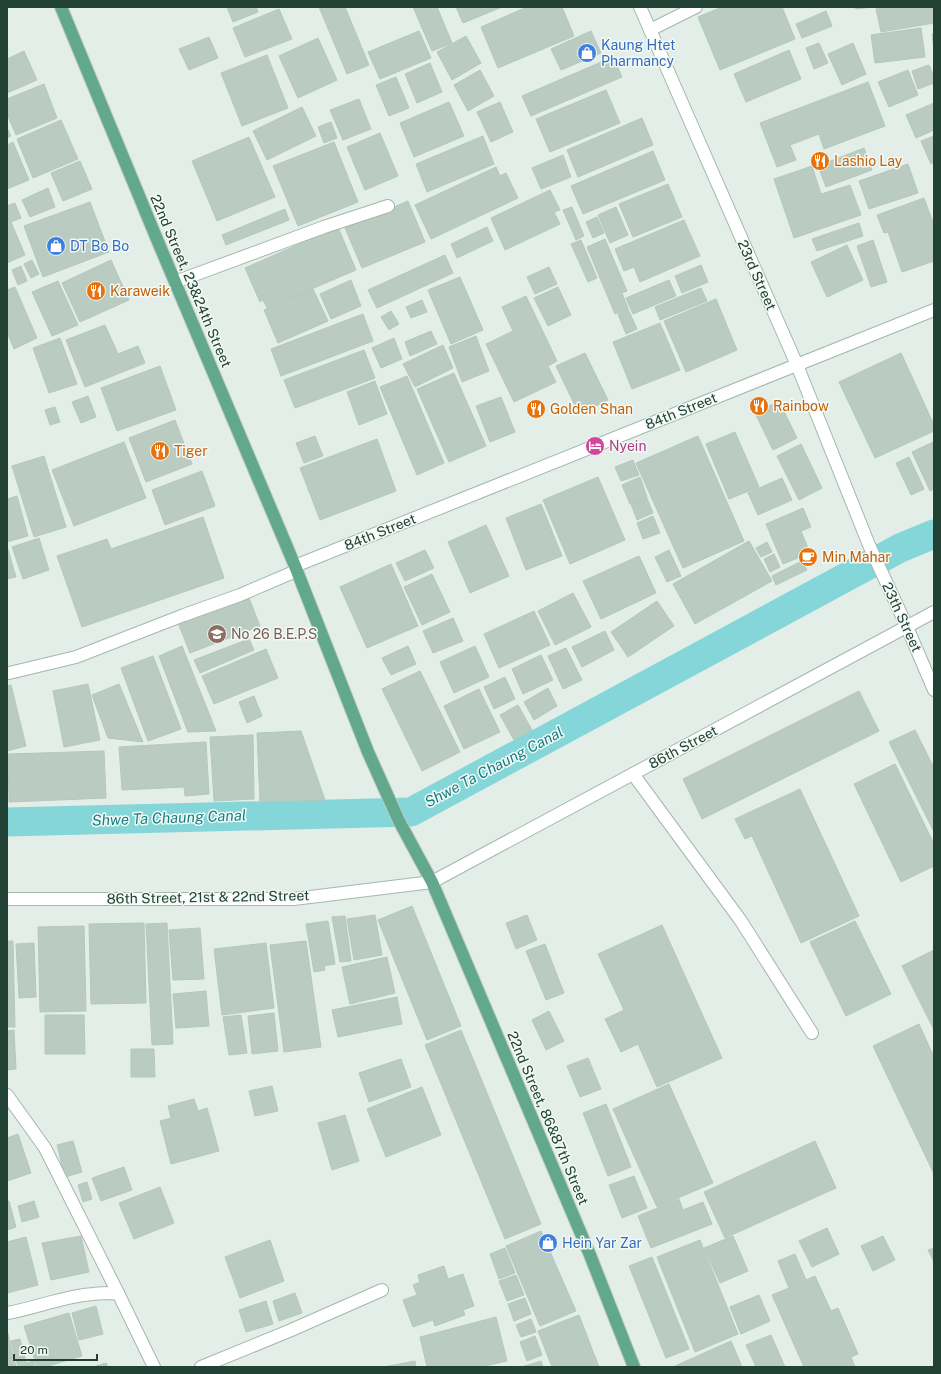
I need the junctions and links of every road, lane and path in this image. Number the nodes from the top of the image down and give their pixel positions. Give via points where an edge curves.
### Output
1 (61, 7) edge
2 (640, 7) edge
3 (696, 7) edge
4 (650, 30) junction
5 (388, 206) dead end
6 (175, 282) junction
7 (934, 310) edge
8 (797, 365) junction
9 (869, 545) joint
10 (296, 569) junction
11 (934, 612) edge
12 (907, 627) junction
13 (9, 673) dead end
14 (934, 690) edge
15 (368, 752) joint
16 (633, 774) junction
17 (432, 882) junction
18 (7, 899) edge
19 (812, 1034) dead end
20 (7, 1095) edge
21 (382, 1290) dead end
22 (118, 1293) junction
23 (7, 1313) edge
24 (154, 1367) edge
25 (201, 1367) edge
26 (634, 1367) edge

1 - 6 main road, 22nd Street, 23&24th Street
2 - 4 street, 23rd Street
3 - 4 street
4 - 8 street, 23rd Street
5 - 6 street
6 - 10 main road, 22nd Street, 23&24th Street
7 - 8 street, 84th Street
8 - 9 street, 23rd Street
8 - 10 street, 84th Street
9 - 12 street, 23th Street
10 - 13 street, 84th Street via 240,595 76,657
10 - 15 main road, 22nd Street, 23&24th Street
11 - 12 street, 86th Street
12 - 14 street, 23th Street
12 - 16 street, 86th Street
15 - 17 main road, 22nd Street, 86&87th Street via 399,821
16 - 17 street, 86th Street
16 - 19 street via 741,921
17 - 18 street, 86th Street, 21st & 22nd Street via 294,899
17 - 26 main road, 22nd Street, 86&87th Street via 590,1255
20 - 22 street via 45,1148
21 - 25 street via 289,1332
22 - 23 street via 92,1294
22 - 24 street

